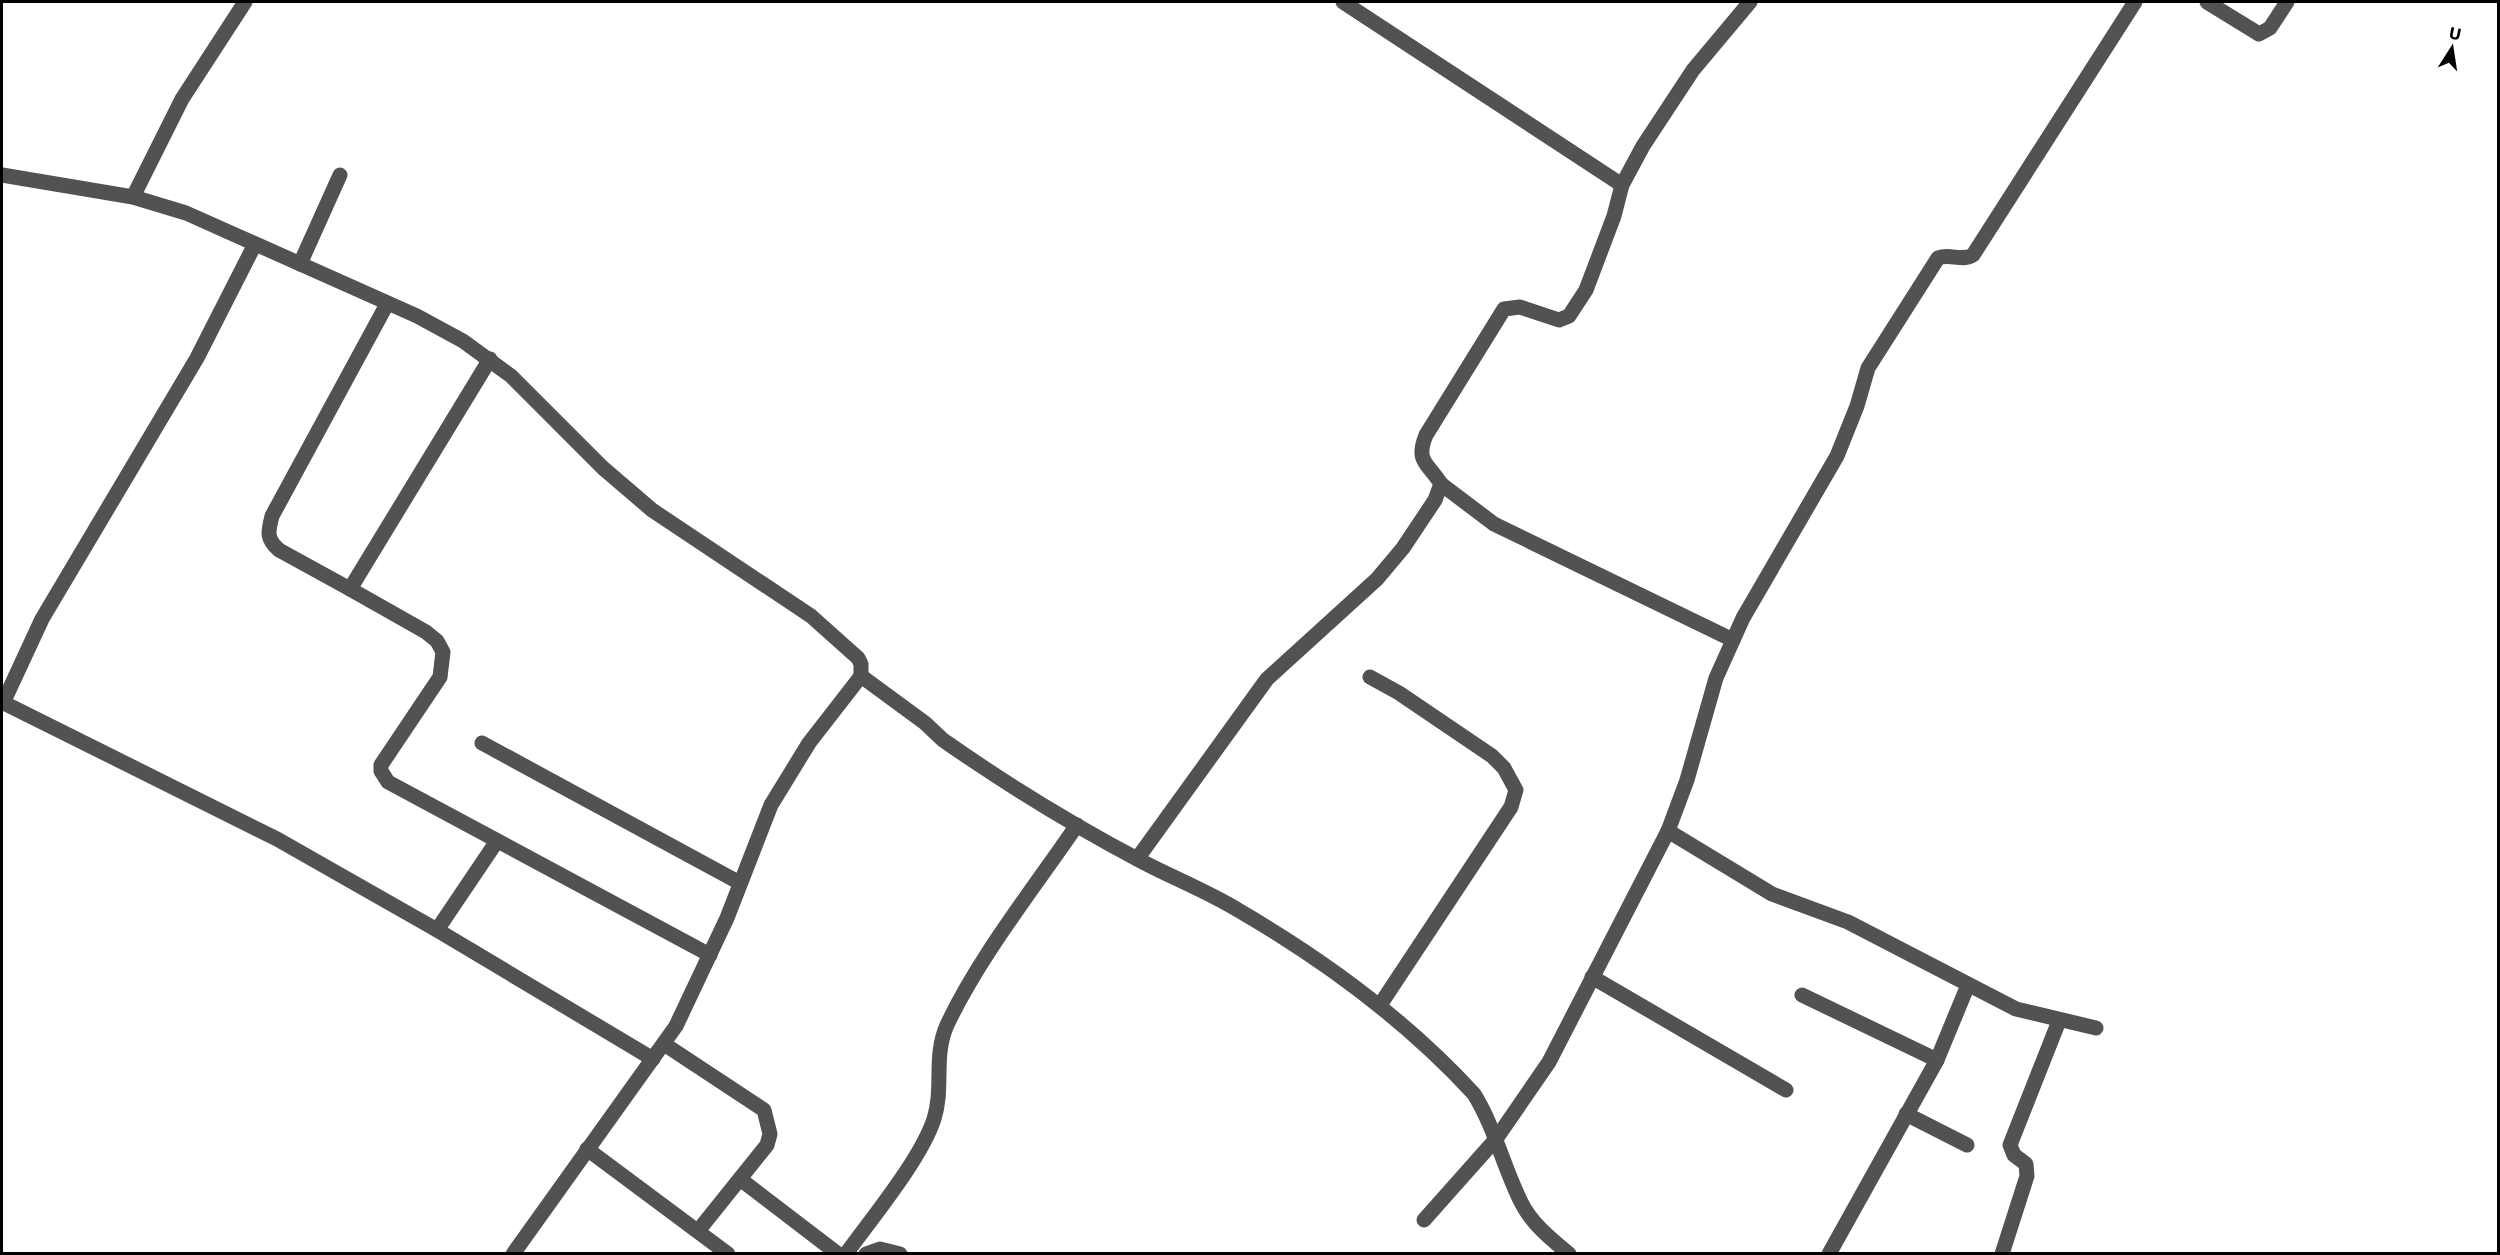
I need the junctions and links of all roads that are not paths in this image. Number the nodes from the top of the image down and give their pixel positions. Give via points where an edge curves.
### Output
1 (245, 2) edge
2 (1343, 2) edge
3 (1750, 2) edge
4 (2135, 2) edge
5 (2207, 2) edge
6 (2287, 2) edge
7 (2, 175) edge
8 (340, 175) dead end
9 (1622, 185) junction
10 (133, 197) junction
11 (254, 246) junction
12 (300, 264) junction
13 (387, 304) junction
14 (490, 359) junction
15 (1441, 484) junction
16 (350, 589) junction
17 (1733, 640) junction
18 (861, 676) junction
19 (1370, 677) dead end
20 (2, 702) edge
21 (482, 742) dead end
22 (1077, 825) junction
23 (1668, 831) junction
24 (497, 841) junction
25 (1137, 859) junction
26 (740, 883) junction
27 (437, 930) junction
28 (710, 955) junction
29 (1592, 976) junction
30 (1968, 986) junction
31 (1802, 995) dead end
32 (1380, 1005) junction
33 (2059, 1021) junction
34 (2096, 1028) dead end
35 (664, 1044) junction
36 (653, 1059) junction
37 (1937, 1060) junction
38 (1786, 1090) dead end
39 (1906, 1114) junction
40 (1496, 1139) junction
41 (1967, 1145) dead end
42 (587, 1149) junction
43 (740, 1179) junction
44 (1424, 1220) dead end
45 (698, 1231) junction
46 (513, 1254) edge
47 (728, 1254) edge
48 (838, 1254) edge
49 (846, 1254) edge
50 (866, 1254) edge
51 (900, 1254) edge
52 (1569, 1254) edge
53 (1829, 1254) edge
54 (2002, 1254) edge

1 - 10 street via 182,99
2 - 9 street
3 - 9 street via 1693,70
4 - 17 street via 1973,255 1938,258 1868,368 1836,456
5 - 6 street via 2259,34 2270,28
7 - 10 street
8 - 12 street
9 - 15 street via 1586,290 1569,316 1559,320 1520,307 1504,309 1426,435 1421,458
10 - 11 street via 186,213
11 - 12 street
11 - 20 street via 191,368 42,619
12 - 13 street
13 - 14 street via 463,340
13 - 16 street via 272,516 268,536 279,550
14 - 16 street
14 - 18 street via 652,510 811,616 843,643 858,658
15 - 17 street via 1494,524
15 - 25 street via 1436,500 1377,579 1268,679
16 - 24 street via 426,632 443,652 440,677 381,765 384,776 388,782
17 - 23 street via 1716,678
18 - 22 street via 979,765
18 - 26 street via 787,775
19 - 32 street via 1492,756 1516,790 1511,807
20 - 27 street via 277,839
21 - 26 street
22 - 25 street
22 - 49 street via 1006,929 948,1024 940,1044 938,1100 925,1140
23 - 29 street
23 - 30 street via 1772,894 1848,922
24 - 27 street
24 - 28 street
25 - 32 street via 1236,908
26 - 28 street
27 - 36 street
28 - 35 street
29 - 38 street
29 - 40 street via 1549,1062
30 - 33 street via 2016,1009
30 - 37 street
31 - 37 street
32 - 40 street via 1474,1094
33 - 34 street
33 - 54 street via 2010,1145 2014,1155 2026,1164 2027,1176
35 - 36 street
35 - 43 street via 764,1110 770,1134 768,1145
36 - 42 street
37 - 39 street
39 - 41 street
39 - 53 street
40 - 44 street
40 - 52 street via 1530,1217
42 - 45 street
42 - 46 street
43 - 45 street
43 - 48 street
45 - 47 street
50 - 51 street via 880,1249

